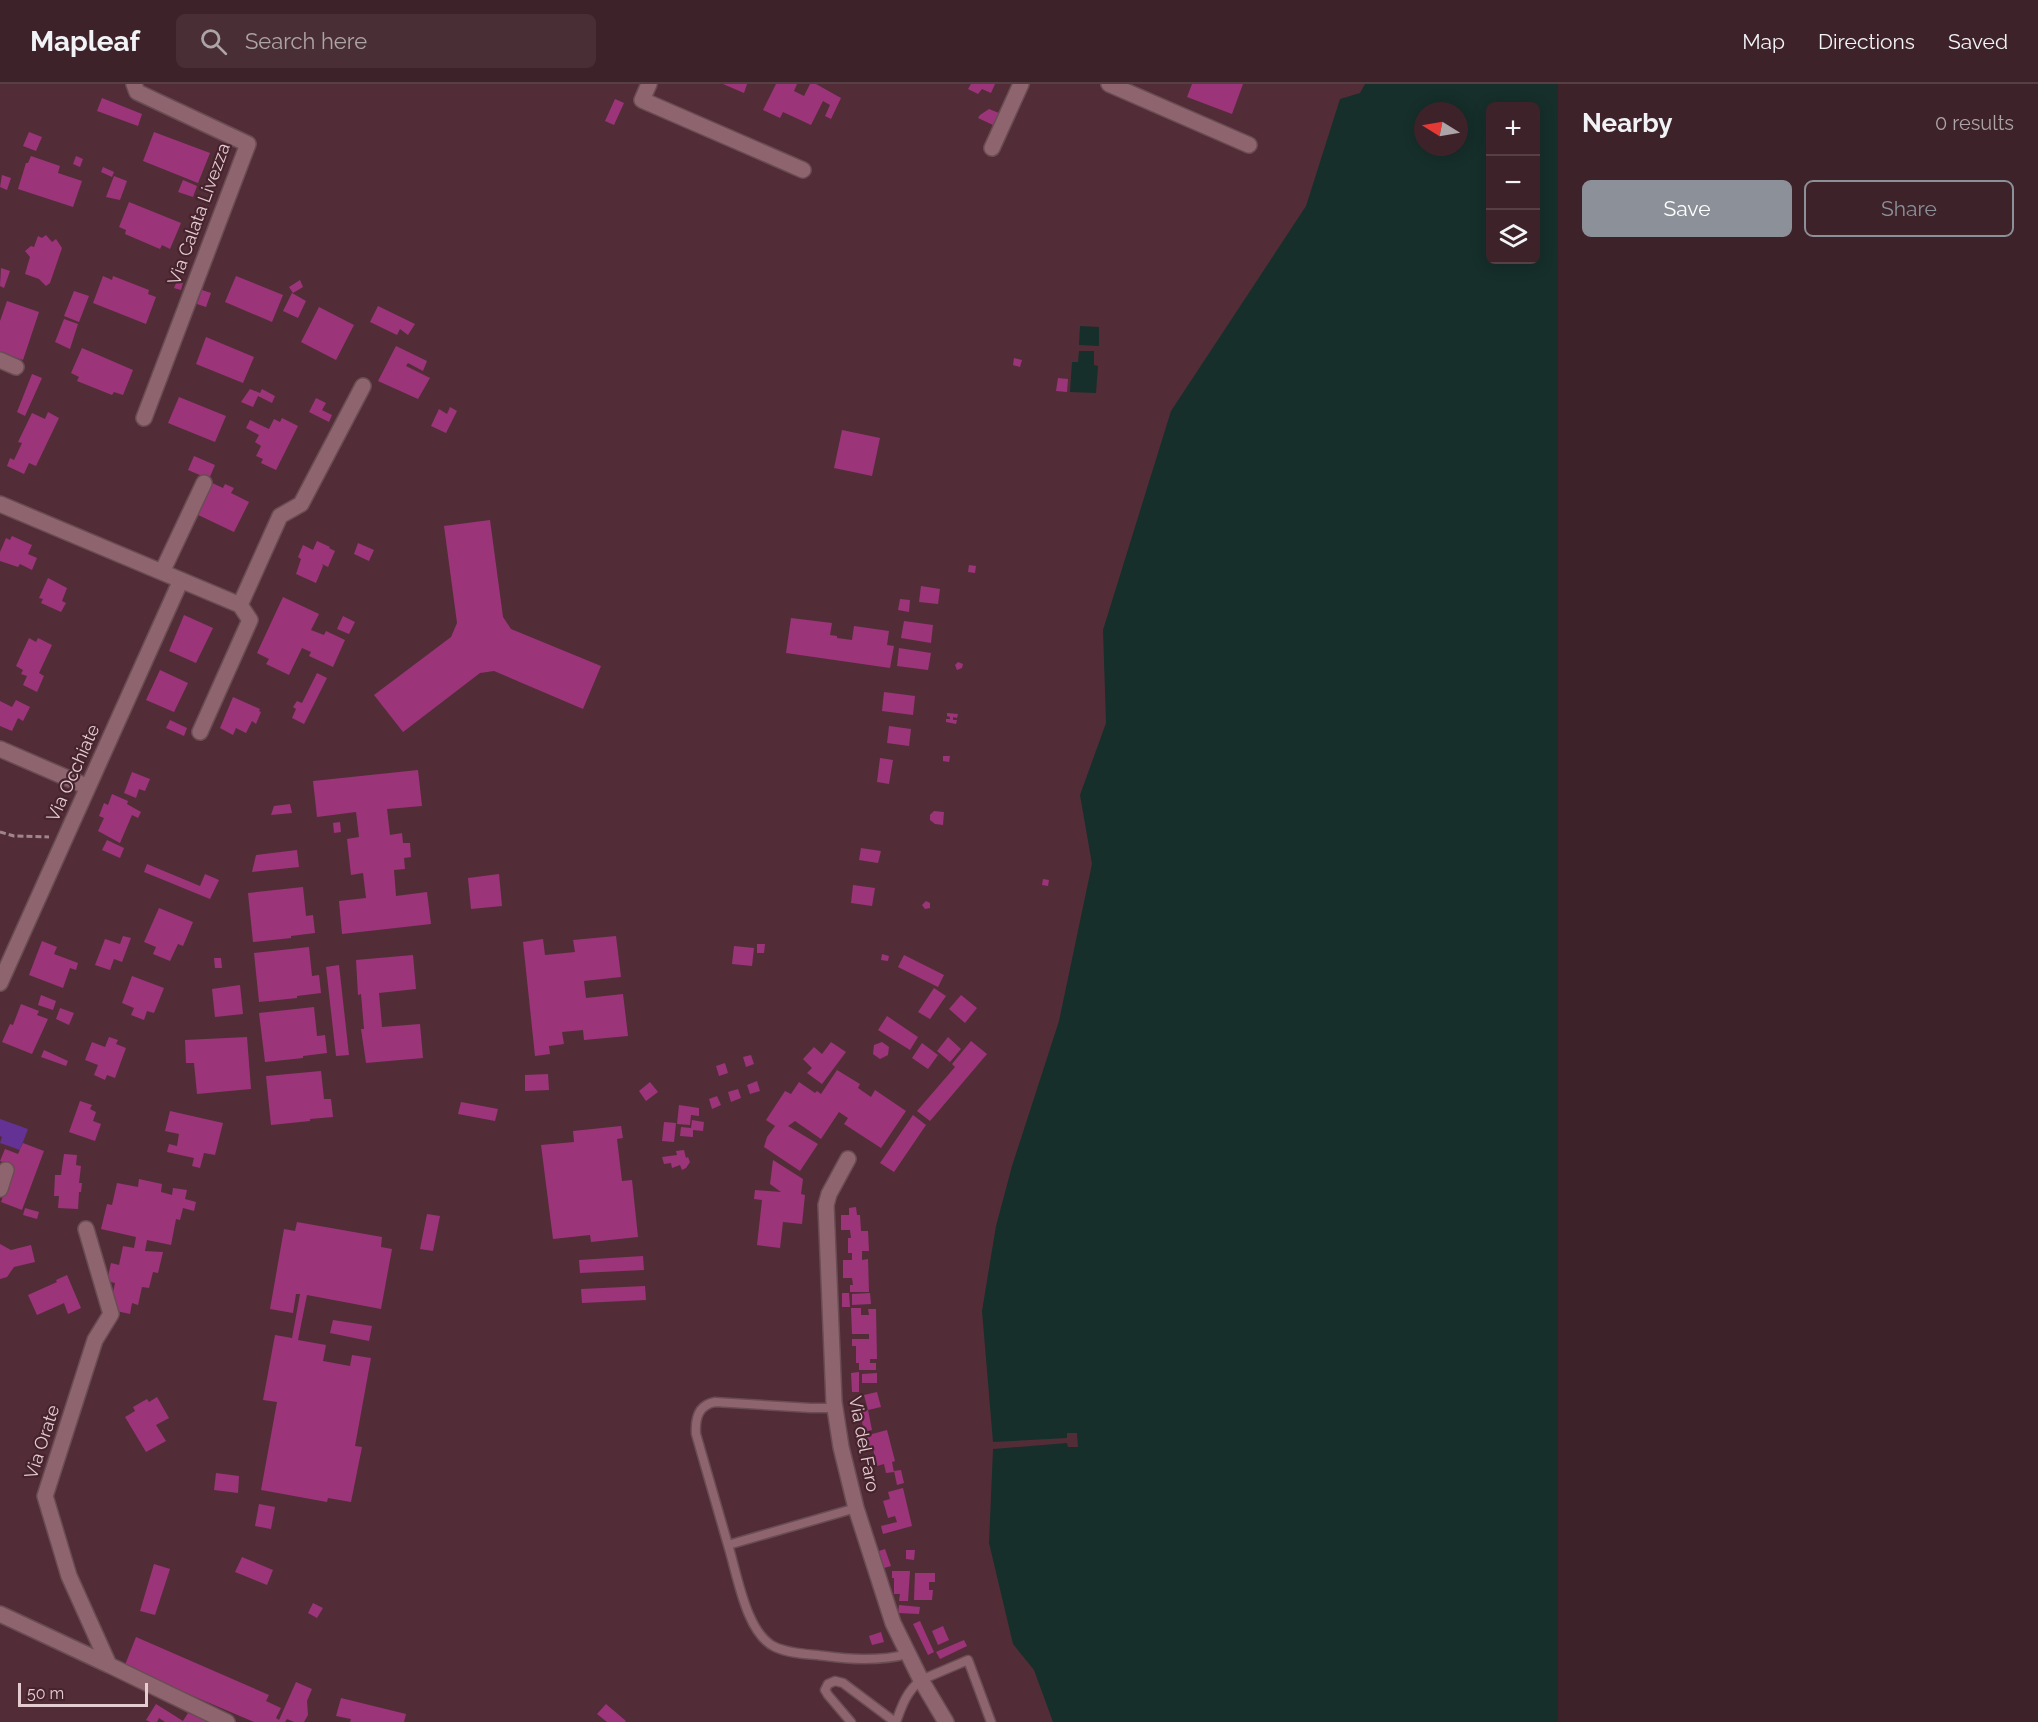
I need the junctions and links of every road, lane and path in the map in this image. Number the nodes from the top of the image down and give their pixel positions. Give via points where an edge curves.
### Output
1 (134, 84) edge
2 (649, 84) edge
3 (1021, 84) edge
4 (1109, 84) edge
5 (1249, 145) dead end
6 (992, 148) dead end
7 (803, 170) dead end
8 (0, 360) edge
9 (16, 367) dead end
10 (363, 386) dead end
11 (144, 418) dead end
12 (204, 483) dead end
13 (0, 504) edge
14 (162, 572) junction
15 (181, 580) junction
16 (240, 605) junction
17 (200, 732) dead end
18 (0, 749) edge
19 (88, 787) junction
20 (0, 832) edge
21 (66, 837) junction
22 (0, 983) edge
23 (848, 1160) dead end
24 (6, 1170) dead end
25 (0, 1189) edge
26 (86, 1229) dead end
27 (835, 1408) junction
28 (856, 1508) junction
29 (728, 1545) junction
30 (0, 1614) edge
31 (908, 1654) junction
32 (109, 1665) junction
33 (921, 1680) junction
34 (898, 1720) edge
35 (227, 1722) edge
36 (851, 1722) edge
37 (946, 1722) edge
38 (991, 1722) edge

1 - 11 street, Via Calata Livezza via 137,92 248,144
2 - 7 street via 642,100
3 - 6 street
4 - 5 street
8 - 9 street
10 - 16 street via 301,504 280,516
12 - 14 street
13 - 14 street
14 - 15 street
15 - 16 street
15 - 19 street, Via Occhiate
16 - 17 street via 250,620
18 - 19 street
19 - 21 street, Via Occhiate
20 - 21 path
21 - 22 street, Via Occhiate
23 - 27 street, Via del Faro via 826,1205
24 - 25 street
26 - 32 street, Via Orate via 111,1314 96,1340 45,1496 69,1576
27 - 28 street, Via del Faro via 838,1437
27 - 29 lane via 715,1402 701,1407 696,1434
28 - 29 lane
28 - 31 street, Via del Faro via 889,1612
29 - 31 lane via 748,1613 773,1647 862,1659
30 - 32 street
31 - 33 street, Via del Faro
32 - 35 street
33 - 34 lane via 909,1690
33 - 37 street, Via del Faro
33 - 38 lane via 968,1660
34 - 36 lane via 843,1683 832,1682 826,1692

